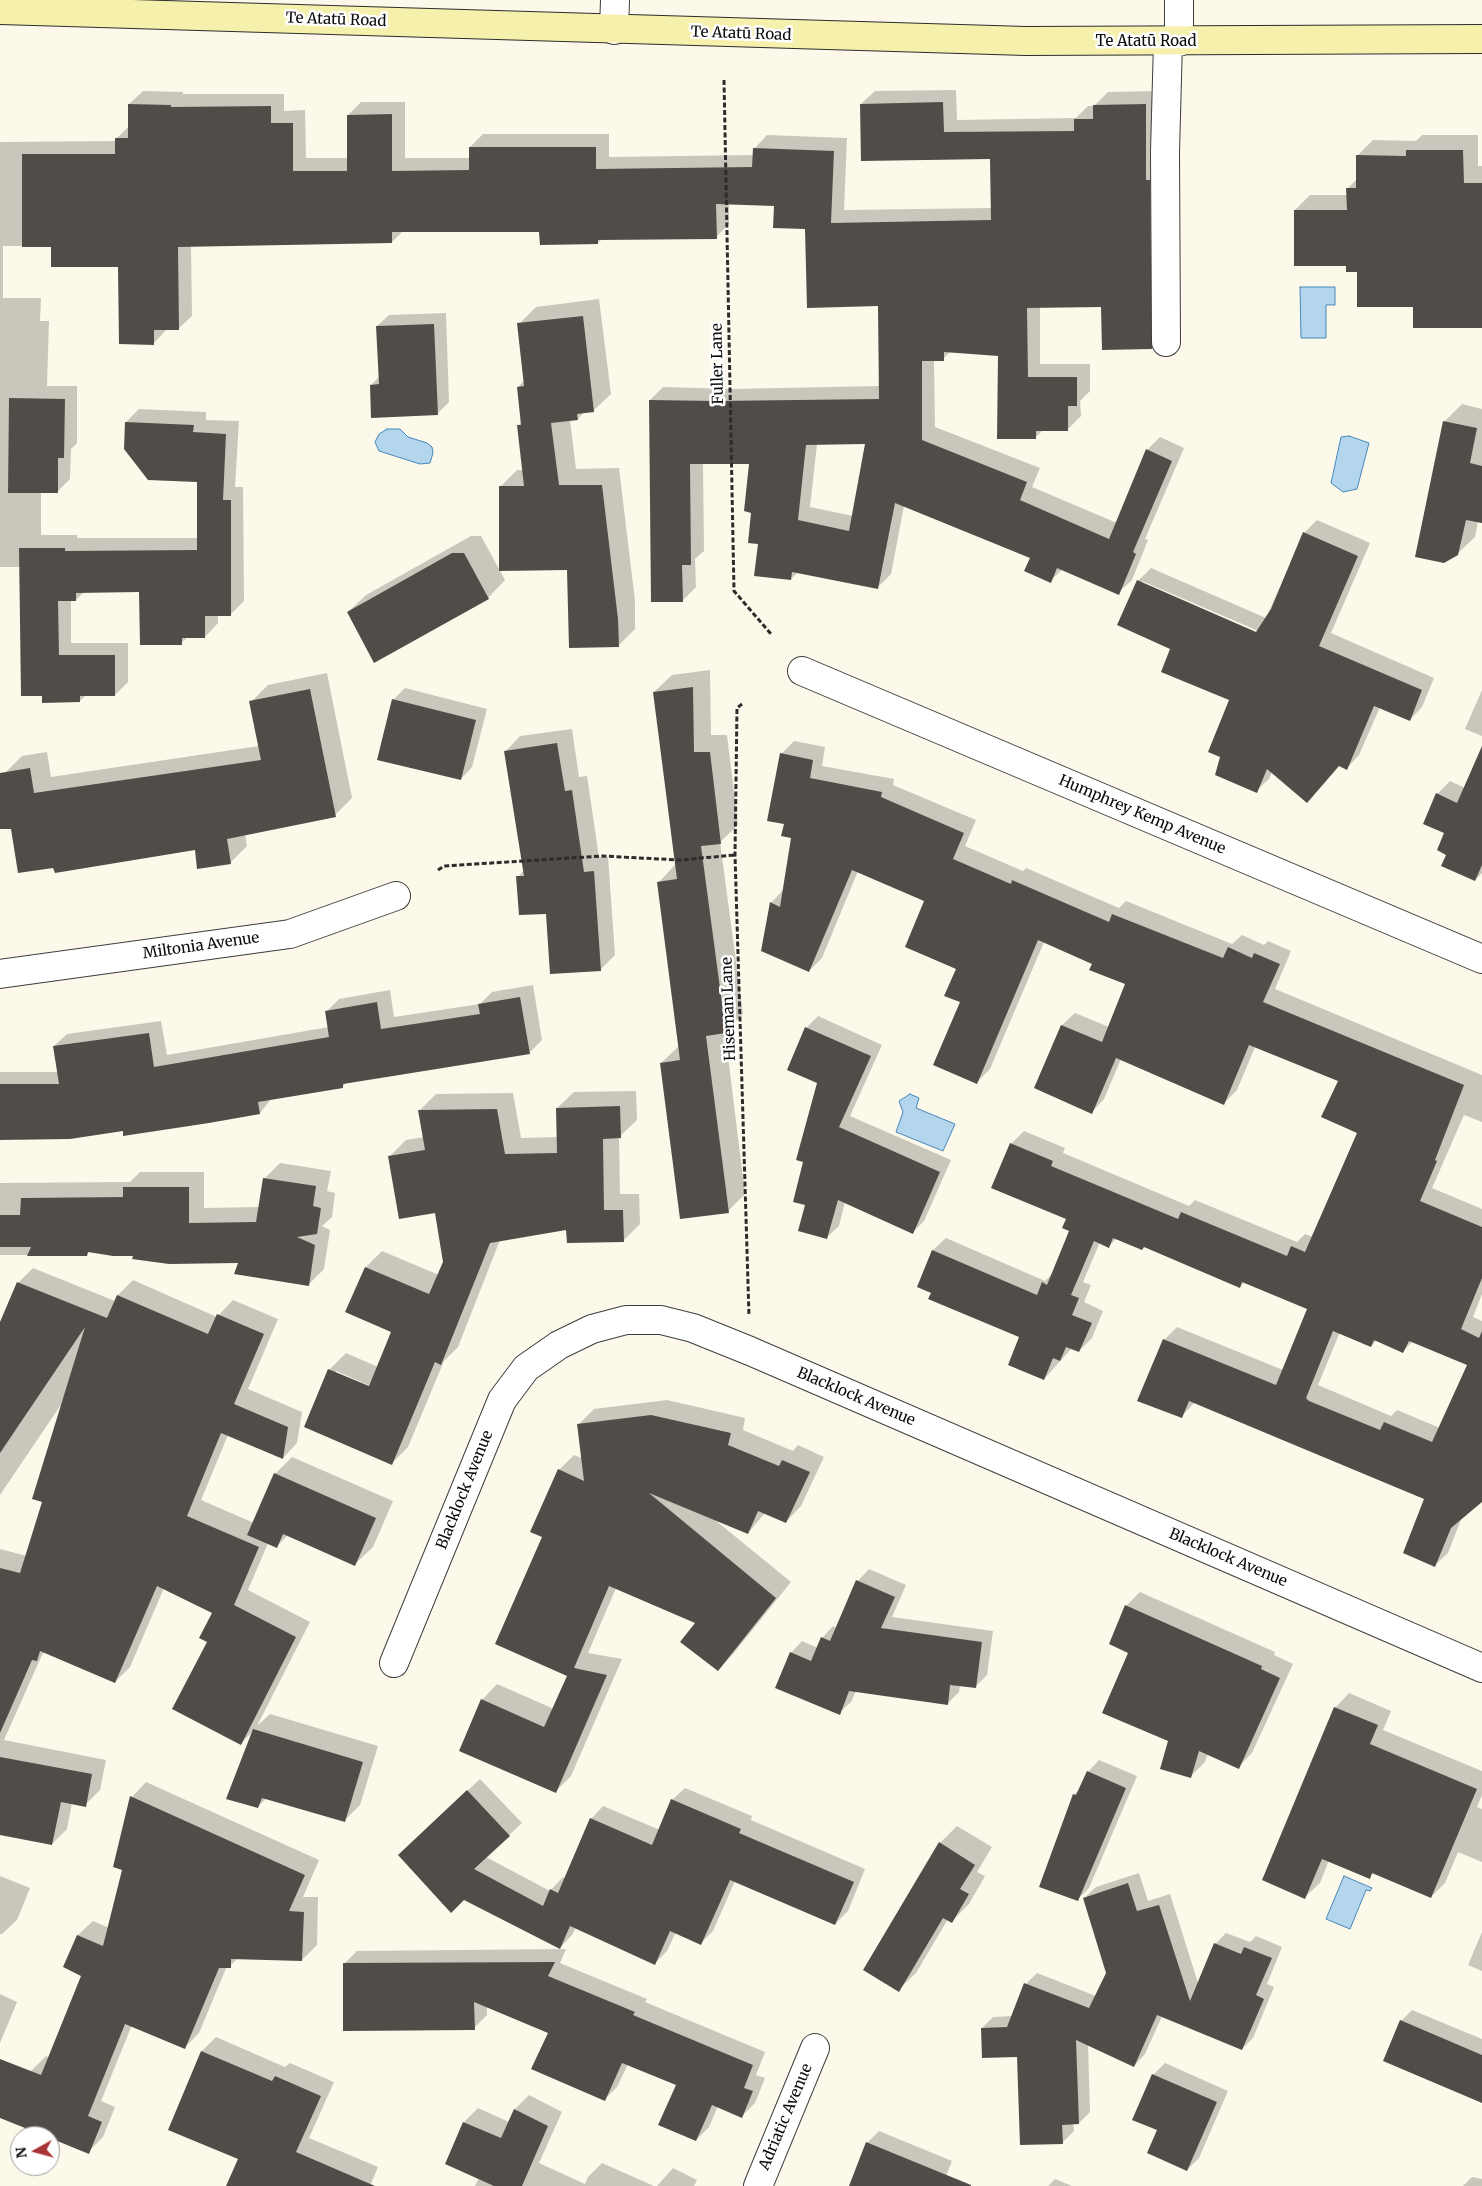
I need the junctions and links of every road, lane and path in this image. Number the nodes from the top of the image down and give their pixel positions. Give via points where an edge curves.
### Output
1 (614, 0) edge
2 (1179, 0) edge
3 (0, 10) edge
4 (614, 30) junction
5 (1482, 39) edge
6 (1174, 42) junction
7 (724, 80) dead end
8 (1166, 342) dead end
9 (770, 634) dead end
10 (802, 671) dead end
11 (742, 704) dead end
12 (735, 855) junction
13 (438, 870) dead end
14 (396, 896) dead end
15 (1482, 959) edge
16 (0, 974) edge
17 (749, 1316) dead end
18 (394, 1663) dead end
19 (1482, 1668) edge
20 (815, 2048) dead end
21 (758, 2186) edge

1 - 4 street
2 - 6 street
3 - 4 main road, Te Atatū Road
4 - 6 main road, Te Atatū Road
5 - 6 main road, Te Atatū Road
6 - 8 street via 1165,145
7 - 9 path, Fuller Lane via 734,591
10 - 15 street, Humphrey Kemp Avenue
11 - 12 path, Hiseman Lane via 737,708
12 - 13 path via 680,860 602,856 444,866
12 - 17 path, Hiseman Lane
14 - 16 street, Miltonia Avenue via 290,934
18 - 19 street, Blacklock Avenue via 502,1400 526,1368 559,1345 592,1329 626,1320 661,1320 692,1328 750,1351
20 - 21 street, Adriatic Avenue

